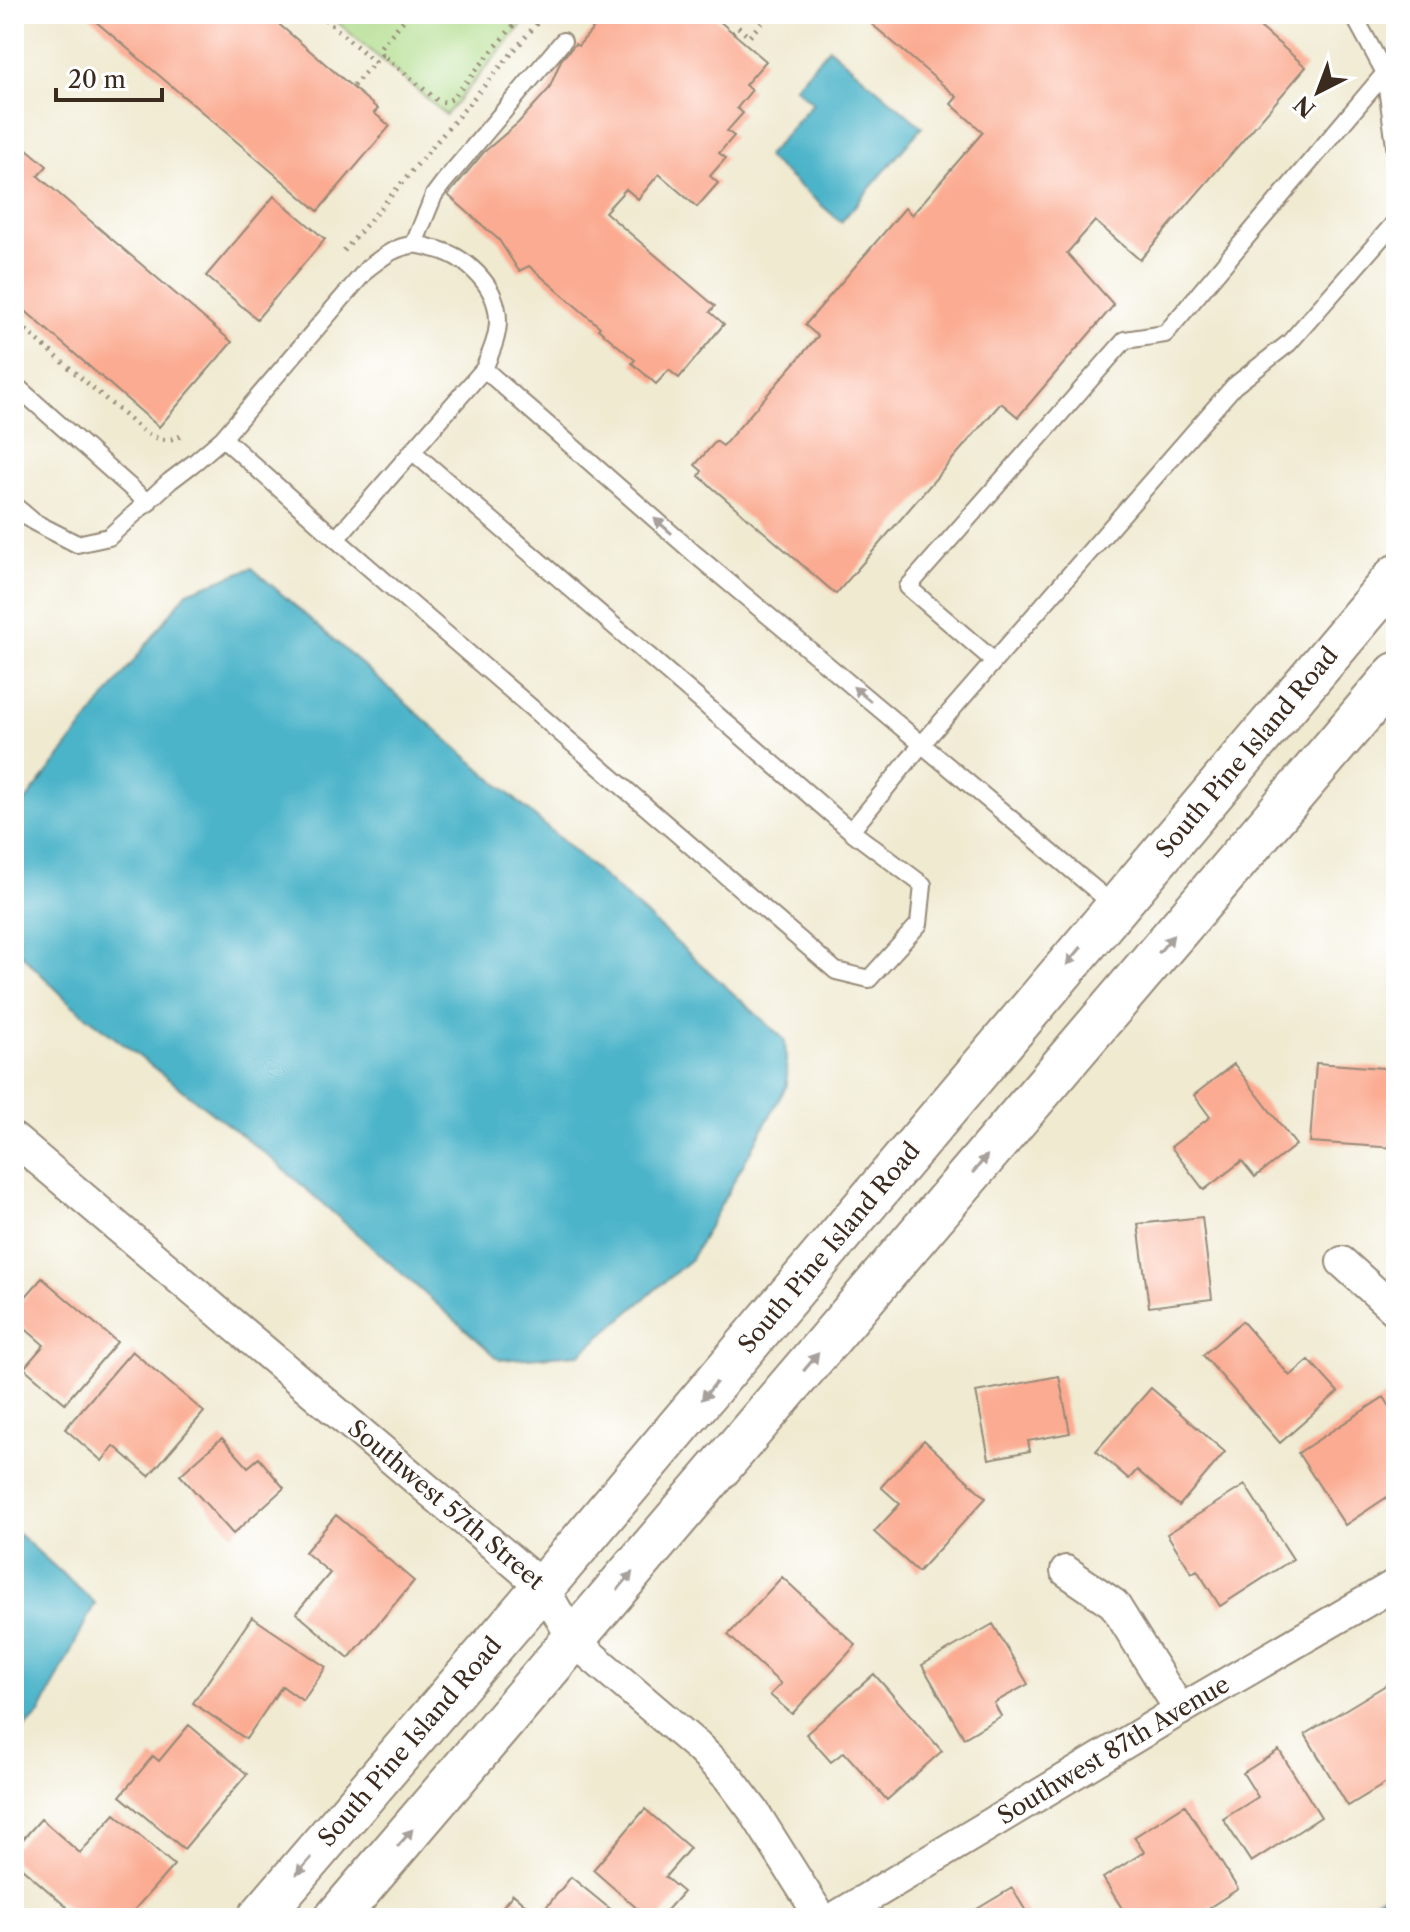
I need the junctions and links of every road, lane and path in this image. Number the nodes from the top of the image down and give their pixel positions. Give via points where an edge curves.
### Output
1 (319, 14) edge
2 (409, 14) edge
3 (523, 14) edge
4 (545, 14) edge
5 (769, 14) edge
6 (1353, 14) edge
7 (733, 33) dead end
8 (563, 41) dead end
9 (382, 54) junction
10 (375, 62) junction
11 (1385, 73) junction
12 (352, 87) dead end
13 (1396, 153) edge
14 (1396, 221) edge
15 (414, 244) junction
16 (338, 258) dead end
17 (14, 320) edge
18 (484, 369) junction
19 (14, 384) edge
20 (187, 433) dead end
21 (223, 438) junction
22 (412, 451) junction
23 (148, 503) junction
24 (14, 505) edge
25 (336, 539) junction
26 (1396, 576) edge
27 (994, 661) junction
28 (1396, 674) edge
29 (922, 744) junction
30 (851, 831) junction
31 (1116, 907) junction
32 (14, 1139) edge
33 (1342, 1262) dead end
34 (1396, 1311) edge
35 (1066, 1571) dead end
36 (1396, 1584) edge
37 (543, 1587) junction
38 (574, 1641) junction
39 (1180, 1710) junction
40 (259, 1918) edge
41 (336, 1918) edge
42 (821, 1918) edge
43 (834, 1918) edge

1 - 10 path
2 - 9 path via 382,45
3 - 9 path via 445,102
4 - 16 path
5 - 7 path via 749,37 738,27
6 - 11 lane
8 - 15 lane via 434,195
9 - 10 path
10 - 12 path
11 - 13 lane
11 - 27 lane via 1165,334 1125,340 908,587
14 - 27 lane via 1289,343 1234,386
15 - 18 lane via 463,260 487,287 498,320
15 - 21 lane via 393,250 368,268
17 - 20 path via 144,432 158,440
18 - 22 lane
29 -> 18 lane
19 - 23 lane
21 - 23 lane
21 - 25 lane
22 - 25 lane
22 - 30 lane
23 - 24 lane via 109,537 77,544
25 - 30 lane via 836,971 869,979 919,924 923,885
26 - 31 main road, South Pine Island Road
27 - 29 lane
38 -> 28 main road
29 - 30 lane
29 - 31 lane
31 -> 37 main road, South Pine Island Road
32 - 37 street, Southwest 57th Street
33 - 34 street
35 - 39 street via 1114,1604
36 - 39 street, Southwest 87th Avenue
37 - 38 street, Southwest 57th Street
37 -> 40 main road, South Pine Island Road
41 -> 38 main road
38 - 42 street, Southwest 57th Street via 728,1777
39 - 43 street, Southwest 87th Avenue

